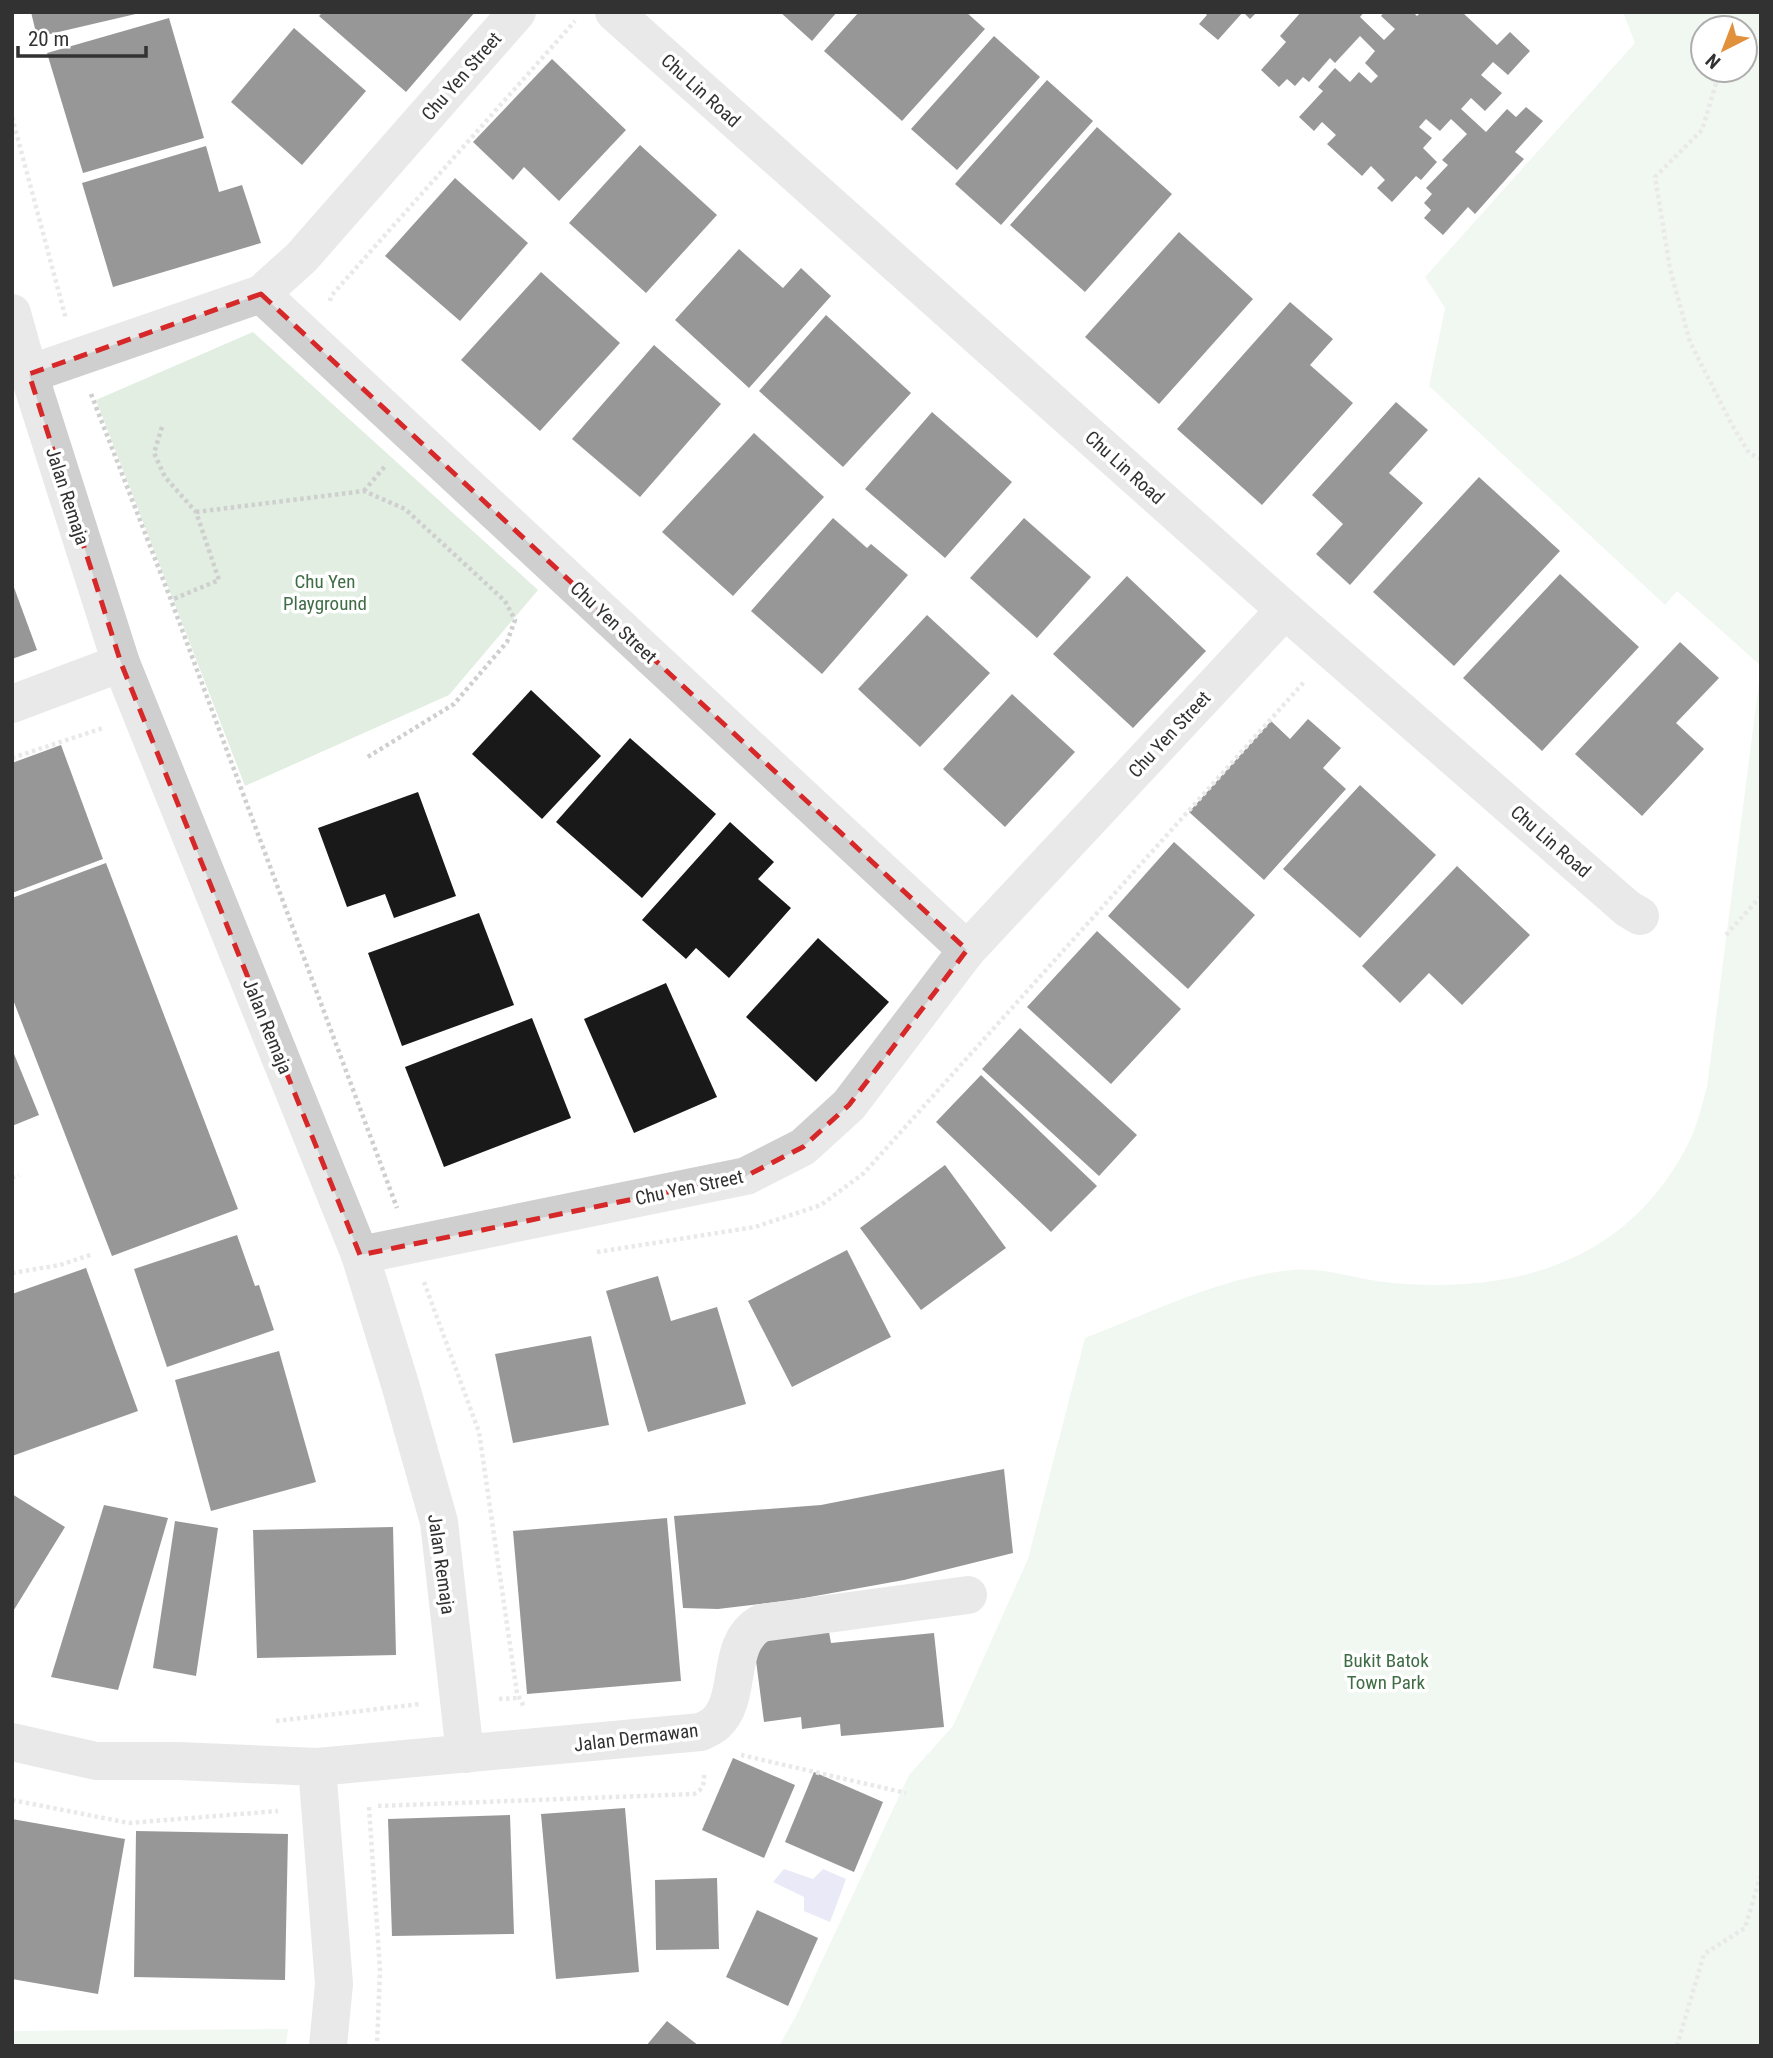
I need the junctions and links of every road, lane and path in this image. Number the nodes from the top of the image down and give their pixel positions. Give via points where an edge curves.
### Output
1 (517, 12) edge
2 (596, 15) edge
3 (1716, 84) edge
4 (261, 295) junction
5 (328, 307) dead end
6 (12, 313) edge
7 (29, 374) junction
8 (162, 427) dead end
9 (1761, 458) edge
10 (388, 462) dead end
11 (364, 491) junction
12 (196, 512) junction
13 (171, 600) dead end
14 (1285, 610) junction
15 (121, 663) junction
16 (12, 704) edge
17 (109, 726) dead end
18 (12, 758) edge
19 (366, 758) dead end
20 (1761, 896) edge
21 (1640, 916) dead end
22 (1727, 935) dead end
23 (967, 950) junction
24 (19, 1175) dead end
25 (12, 1178) edge
26 (93, 1254) dead end
27 (360, 1255) junction
28 (12, 1273) edge
29 (968, 1595) dead end
30 (425, 1704) dead end
31 (265, 1722) dead end
32 (12, 1742) edge
33 (730, 1753) dead end
34 (465, 1754) junction
35 (317, 1768) junction
36 (906, 1793) dead end
37 (369, 1807) dead end
38 (1761, 1874) edge
39 (328, 2046) edge
40 (377, 2046) edge
41 (1677, 2046) edge

1 - 4 street, Chu Yen Street via 301,258
2 - 5 path via 331,296
2 - 14 street, Chu Lin Road
3 - 9 path via 1702,130 1655,177 1670,269 1690,342 1749,453
4 - 7 street, Chu Yen Street
4 - 23 street, Chu Yen Street
6 - 7 street, Jalan Remaja
7 - 15 street, Jalan Remaja
8 - 12 path via 155,453 165,477
10 - 11 path
11 - 12 path
11 - 19 path via 405,509 505,601 515,620 507,642 454,704
12 - 13 path via 219,580
14 - 21 street, Chu Lin Road
14 - 23 street, Chu Yen Street
15 - 16 street
15 - 27 street, Jalan Remaja
17 - 18 path
20 - 22 path
23 - 27 street, Chu Yen Street via 849,1105 803,1147 746,1176
24 - 25 path
26 - 28 path
27 - 34 street, Jalan Remaja via 439,1522
29 - 34 street, Jalan Dermawan via 761,1623 741,1644 727,1706 717,1723 701,1732
30 - 31 path
32 - 35 street, Jalan Dermawan via 96,1761
33 - 36 path
34 - 35 street, Jalan Dermawan
35 - 39 street via 334,1984
37 - 40 path via 380,1970
38 - 41 path via 1745,1928 1704,1954

